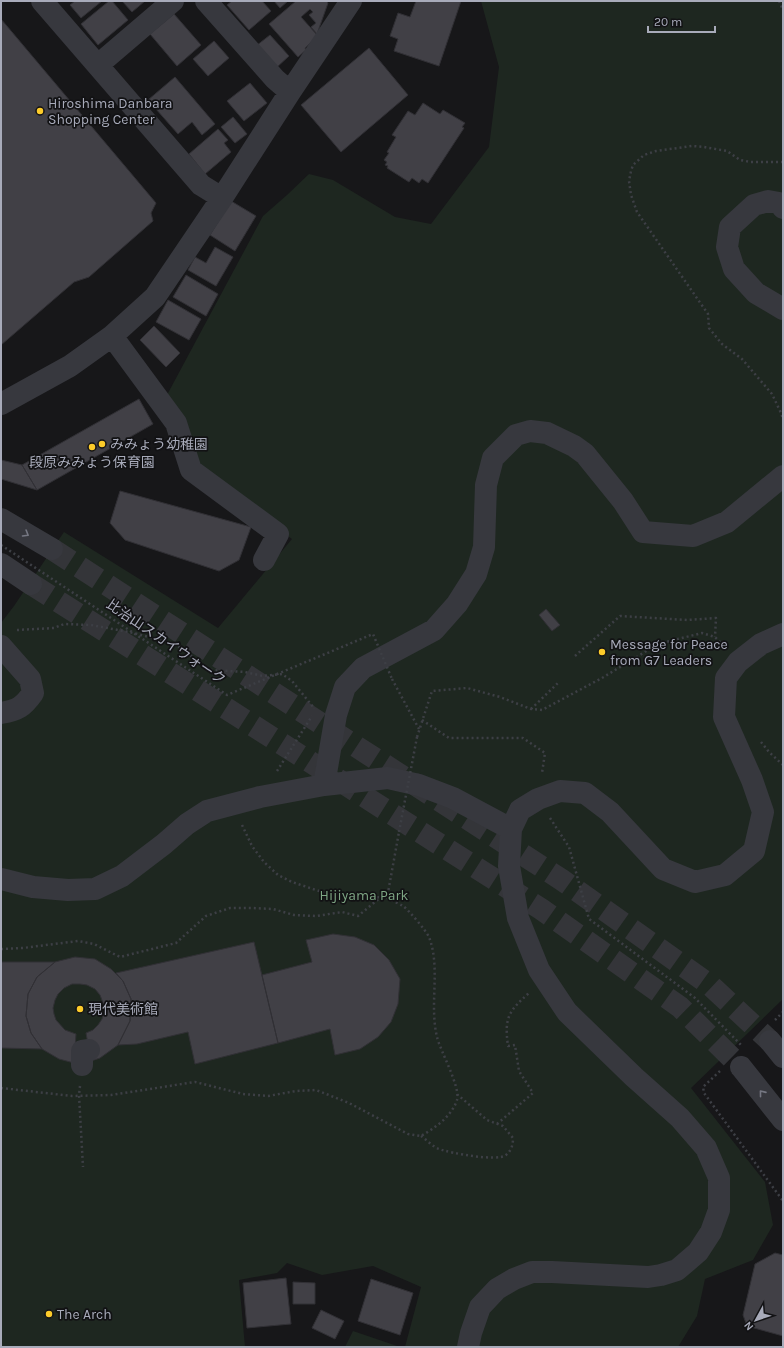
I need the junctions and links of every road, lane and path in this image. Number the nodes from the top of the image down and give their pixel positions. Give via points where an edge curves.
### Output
1 (42, 1) edge
2 (173, 1) edge
3 (206, 1) edge
4 (778, 1) edge
5 (345, 3) edge
6 (783, 10) edge
7 (98, 65) junction
8 (290, 92) junction
9 (783, 162) edge
10 (222, 198) junction
11 (783, 208) edge
12 (783, 309) edge
13 (112, 336) junction
14 (1, 404) edge
15 (783, 419) edge
16 (783, 476) edge
17 (1, 519) edge
18 (1, 545) edge
19 (52, 549) tunnel mouth
20 (264, 560) dead end
21 (1, 564) edge
22 (31, 584) tunnel mouth
23 (783, 634) edge
24 (715, 637) junction
25 (7, 638) edge
26 (575, 656) dead end
27 (738, 662) junction
28 (558, 683) dead end
29 (531, 708) junction
30 (1, 713) edge
31 (422, 720) junction
32 (419, 729) junction
33 (758, 738) dead end
34 (783, 765) edge
35 (324, 785) junction
36 (266, 796) junction
37 (538, 799) junction
38 (510, 829) junction
39 (246, 833) dead end
40 (1, 879) edge
41 (381, 897) junction
42 (387, 898) junction
43 (1, 949) edge
44 (533, 990) dead end
45 (743, 1058) joint
46 (80, 1087) dead end
47 (1, 1088) edge
48 (704, 1093) dead end
49 (79, 1095) junction
50 (458, 1095) junction
51 (783, 1120) edge
52 (497, 1124) junction
53 (421, 1136) junction
54 (83, 1167) dead end
55 (783, 1201) edge
56 (468, 1347) edge

1 - 7 street
2 - 7 street
3 - 8 street
4 - 6 path
5 - 8 street
7 - 10 street via 201,185
8 - 10 street
9 - 15 path via 751,162 740,160 727,151 716,148 692,146 644,155 633,165 629,181 637,212 708,314 709,328 722,344 742,359 772,394
10 - 13 street via 155,297
11 - 12 street via 768,201 754,205 730,227 726,247 734,269 756,293
13 - 14 street via 70,366
13 - 20 street via 176,423 191,470 278,534
16 - 35 street via 727,522 693,536 643,532 623,501 585,454 547,432 530,431 516,435 493,458 486,485 484,547 476,574 457,604 434,630 362,668 345,687 336,715
17 -> 19 street
18 - 32 path, 比治山スカイウォーク, bridge via 227,695 373,634 392,679
21 - 22 street
23 - 27 street via 760,644
24 - 26 path via 716,618 687,620 620,616
24 - 27 path
24 - 29 path via 702,633 658,644 542,710
25 - 30 street via 30,679 33,693 25,704 15,711
25 - 36 path via 64,624 107,628 169,642 211,670 263,676 282,674 292,681 314,708 313,716 273,777
27 - 37 street via 726,678 724,718 752,780 763,812 754,851 725,876 695,882 663,868 610,812 585,793 560,791
28 - 29 path
29 - 31 path via 467,688 432,691
31 - 32 path
31 - 37 path via 449,738 523,738 545,753
32 - 42 path, bridge
33 - 34 path
35 - 36 street
35 - 38 street via 388,778 419,785 453,798
36 - 40 street via 207,811 122,876 95,889 34,887
37 - 38 street via 520,810
37 - 45 path via 569,847 589,919 695,998
38 - 56 street via 509,866 518,918 539,970 567,1012 680,1118 706,1148 719,1178 719,1210 711,1232 698,1252 677,1270 648,1277 532,1272 514,1279 497,1289 480,1307
39 - 41 path via 264,862 278,875 292,882 325,893
41 - 42 path
41 - 43 path via 358,916 342,912 316,916 253,908 230,908 206,916 176,942 120,957 94,944 78,941
42 - 50 path via 405,907 428,935 433,953 437,1037
44 - 52 path via 510,1012 507,1029 508,1046 515,1045 519,1071 533,1093
51 -> 45 street
46 - 49 path
47 - 49 path
48 - 55 path
49 - 53 path via 111,1094 195,1082 243,1094 268,1096 316,1090 349,1103 408,1134
49 - 54 path
50 - 52 path via 487,1120
50 - 53 path via 447,1118
52 - 53 path via 503,1126 513,1138 513,1146 506,1155 496,1158 438,1149

